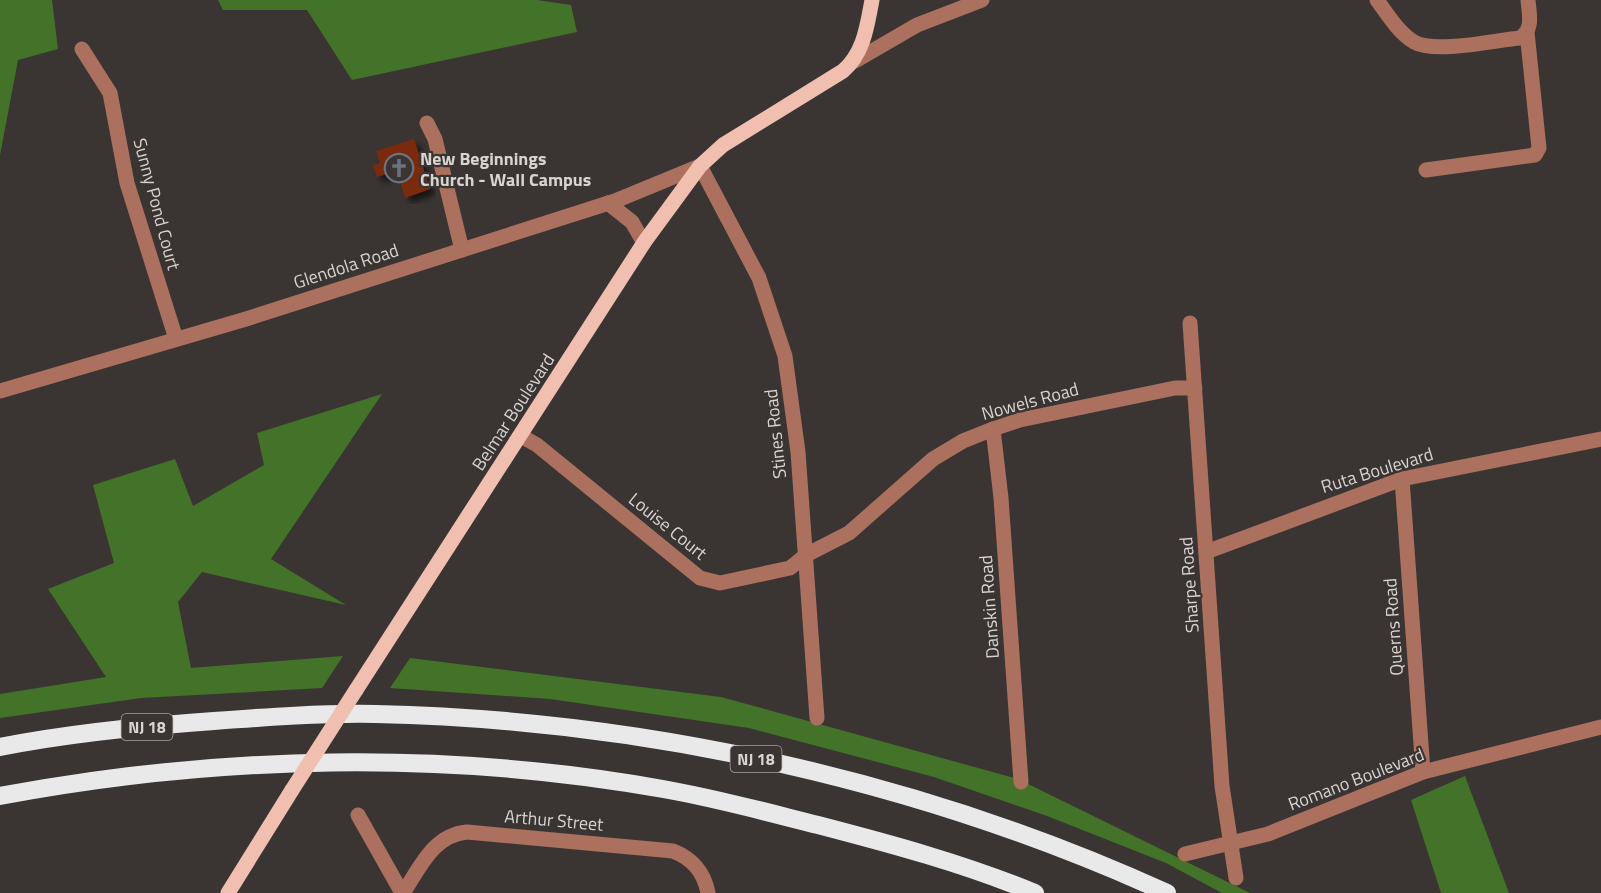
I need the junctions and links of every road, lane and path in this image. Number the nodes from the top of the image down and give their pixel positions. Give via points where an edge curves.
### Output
1 (872, 0) edge
2 (982, 0) edge
3 (1377, 0) edge
4 (1527, 0) edge
5 (1527, 32) junction
6 (82, 49) dead end
7 (855, 61) junction
8 (427, 123) dead end
9 (700, 166) junction
10 (1426, 170) dead end
11 (608, 203) junction
12 (644, 243) junction
13 (462, 250) junction
14 (1190, 323) dead end
15 (176, 339) junction
16 (1195, 388) junction
17 (0, 391) edge
18 (993, 429) junction
19 (521, 436) junction
20 (1601, 443) edge
21 (1402, 479) junction
22 (1206, 552) junction
23 (806, 555) junction
24 (817, 718) dead end
25 (1601, 727) edge
26 (0, 747) edge
27 (1423, 772) junction
28 (1021, 782) dead end
29 (0, 796) edge
30 (358, 815) dead end
31 (1230, 844) junction
32 (1185, 854) dead end
33 (1236, 878) dead end
34 (228, 893) edge
35 (403, 893) edge
36 (708, 893) edge
37 (1035, 893) edge
38 (1167, 893) edge

1 - 7 main road
2 - 7 street via 917,25
3 - 5 street via 1399,30 1416,43 1433,47 1520,38
4 - 5 street
5 - 10 street via 1539,148 1535,155
6 - 15 street, Sunny Pond Court via 110,93 127,183
7 - 9 main road, Belmar Boulevard via 723,145
8 - 13 street via 435,139
9 - 11 street, Glendola Road
9 - 12 main road, Belmar Boulevard
9 - 23 street, Stines Road via 759,278 785,356
11 - 12 street via 632,222
11 - 13 street, Glendola Road
12 - 19 main road, Belmar Boulevard
13 - 15 street, Glendola Road
14 - 16 street, Sharpe Road
15 - 17 street, Glendola Road
16 - 18 street, Nowels Road via 1175,388
16 - 22 street, Sharpe Road
18 - 23 street, Nowels Road via 933,459 849,533
18 - 28 street, Danskin Road
19 - 23 street, Louise Court via 706,581 720,583 790,568
19 - 34 main road, Belmar Boulevard, bridge
20 - 21 street, Ruta Boulevard
21 - 22 street, Ruta Boulevard
21 - 27 street, Querns Road
22 - 31 street, Sharpe Road via 1222,786
23 - 24 street, Stines Road
25 - 27 street, Romano Boulevard
26 - 38 highway, NJ 18 via 164,724 295,716 376,714 585,730 759,760 880,789 1027,835
27 - 31 street, Romano Boulevard via 1268,834
29 - 37 highway via 140,775 263,764 390,763 548,773 718,800 886,843
30 - 35 street
31 - 32 street, Romano Boulevard
31 - 33 street, Sharpe Road
35 - 36 street, Arthur Street via 441,840 467,832 673,851 698,868

